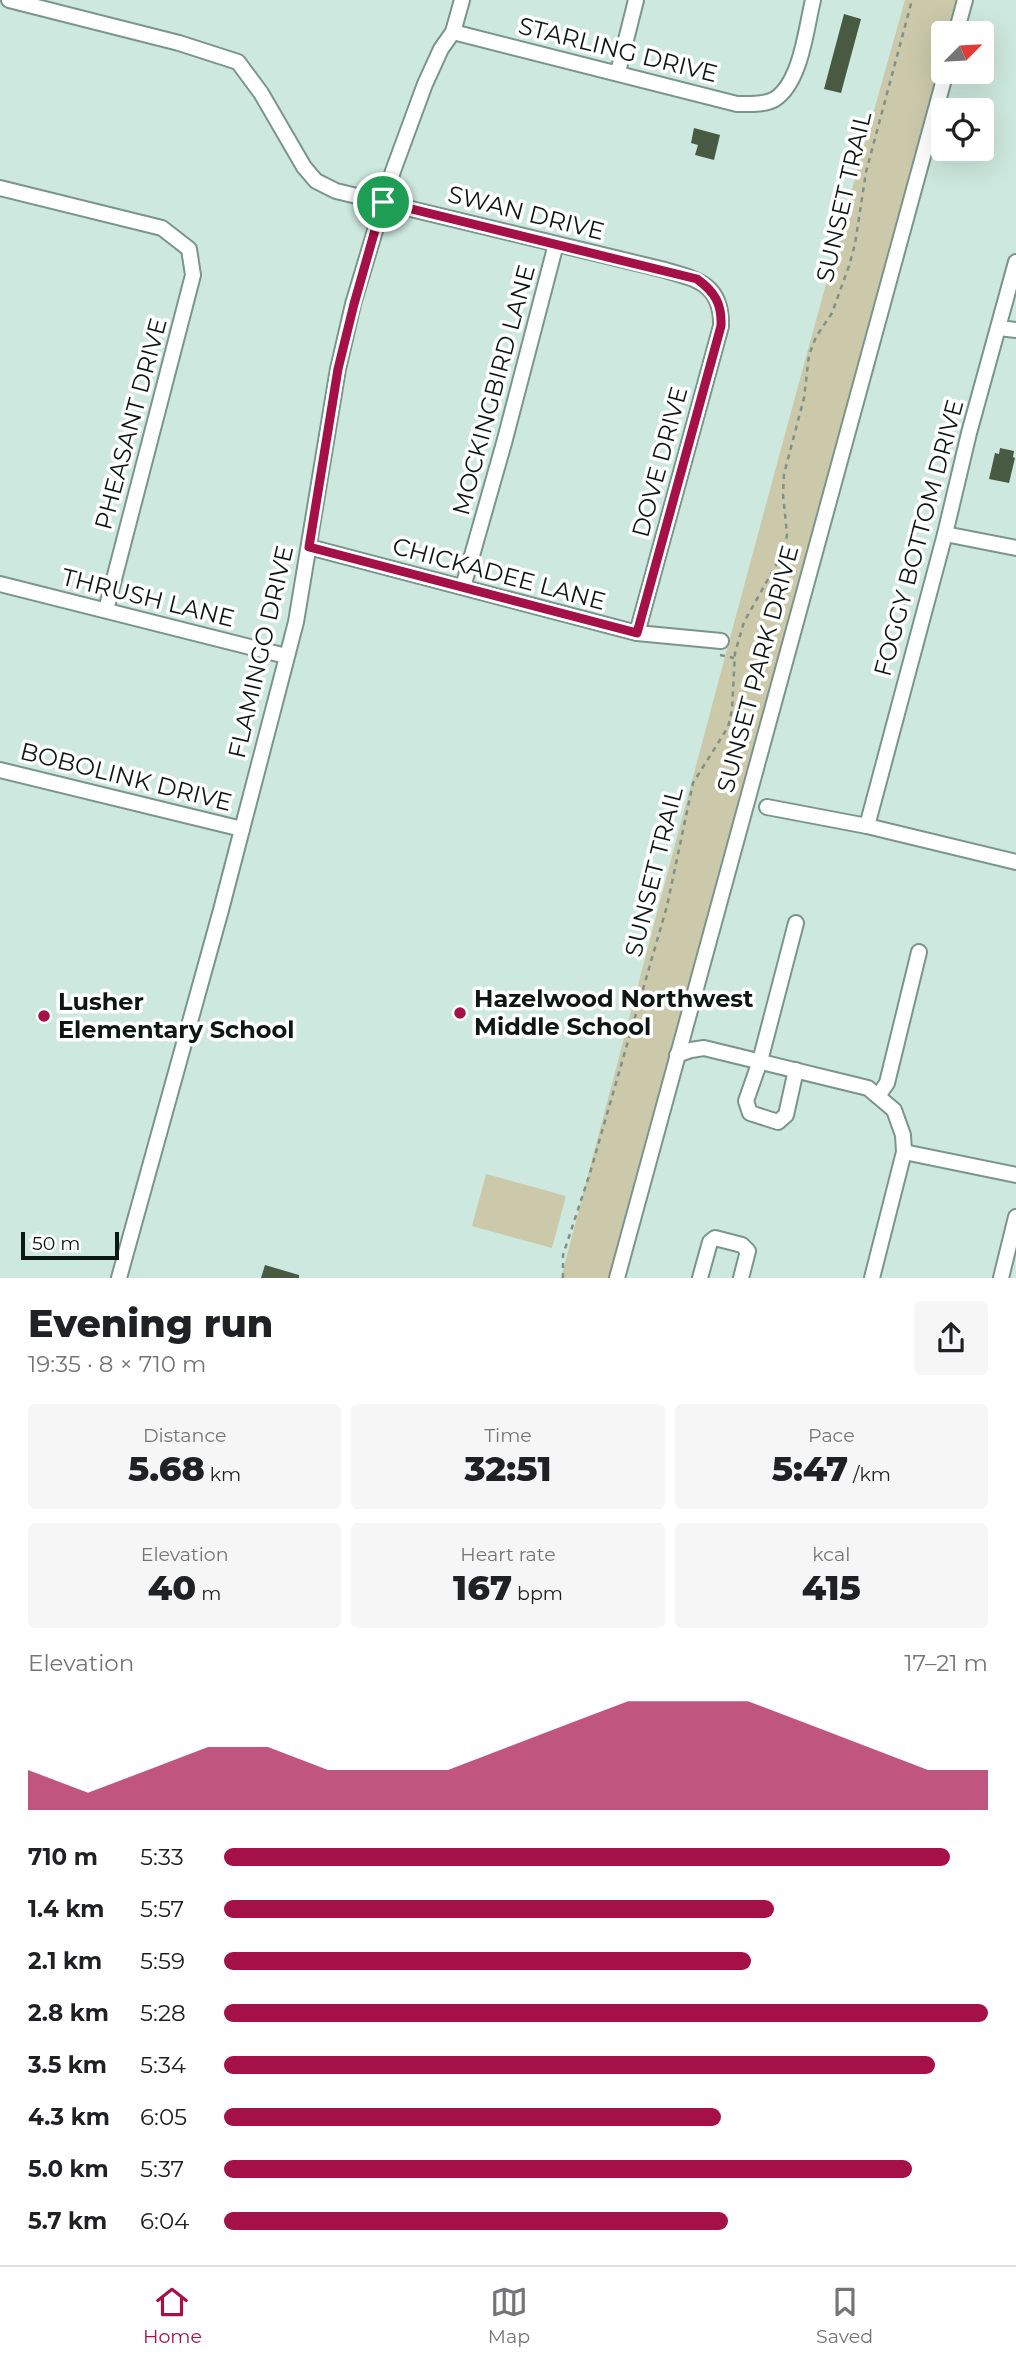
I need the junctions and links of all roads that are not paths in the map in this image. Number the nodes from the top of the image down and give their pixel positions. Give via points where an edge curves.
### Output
1 (9, 0) edge
2 (462, 0) edge
3 (636, 0) edge
4 (813, 0) edge
5 (965, 0) edge
6 (959, 21) edge
7 (453, 32) junction
8 (618, 72) junction
9 (943, 84) edge
10 (0, 188) edge
11 (383, 202) junction
12 (556, 244) junction
13 (1016, 262) edge
14 (719, 302) joint
15 (999, 327) junction
16 (1016, 330) edge
17 (945, 534) junction
18 (309, 547) junction
19 (1016, 548) edge
20 (0, 584) edge
21 (463, 587) junction
22 (106, 610) junction
23 (637, 633) junction
24 (721, 641) dead end
25 (286, 656) junction
26 (0, 770) edge
27 (767, 807) dead end
28 (867, 826) junction
29 (242, 829) junction
30 (1016, 862) edge
31 (796, 923) dead end
32 (919, 952) dead end
33 (677, 1055) junction
34 (760, 1061) junction
35 (796, 1070) junction
36 (878, 1096) junction
37 (904, 1152) junction
38 (1016, 1175) edge
39 (1016, 1217) edge
40 (119, 1278) edge
41 (617, 1278) edge
42 (701, 1278) edge
43 (741, 1278) edge
44 (872, 1278) edge
45 (1001, 1278) edge

1 - 11 street, SWAN DRIVE via 238,62 316,181 335,191
2 - 7 street, FLAMINGO DRIVE
3 - 8 street
4 - 8 street, STARLING DRIVE via 793,79 773,101 737,104
5 - 6 street
7 - 8 street, STARLING DRIVE
7 - 11 street, FLAMINGO DRIVE via 425,84
9 - 33 street, SUNSET PARK DRIVE
10 - 22 street, PHEASANT DRIVE via 162,228 189,249 193,275
11 - 12 street, SWAN DRIVE
11 - 18 street, FLAMINGO DRIVE via 338,369
12 - 14 street, SWAN DRIVE via 697,279
12 - 21 street, MOCKINGBIRD LANE
13 - 15 street, FOGGY BOTTOM DRIVE
14 - 23 street, DOVE DRIVE via 721,326
15 - 16 street
15 - 17 street, FOGGY BOTTOM DRIVE
17 - 19 street
17 - 28 street, FOGGY BOTTOM DRIVE
18 - 21 street, CHICKADEE LANE
18 - 25 street, FLAMINGO DRIVE
20 - 22 street, THRUSH LANE
21 - 23 street, CHICKADEE LANE
22 - 25 street, THRUSH LANE
23 - 24 street, CHICKADEE LANE
25 - 29 street, FLAMINGO DRIVE
26 - 29 street, BOBOLINK DRIVE
27 - 28 street
28 - 30 street
29 - 40 street, FLAMINGO DRIVE
31 - 34 street
32 - 36 street via 887,1083
33 - 34 street via 704,1048
33 - 41 street, SUNSET PARK DRIVE
34 - 35 street
34 - 35 street via 746,1101 750,1113 778,1122 786,1115
35 - 36 street via 868,1088
36 - 37 street via 899,1120
37 - 38 street
37 - 44 street
39 - 45 street
42 - 43 street via 715,1238 748,1251

